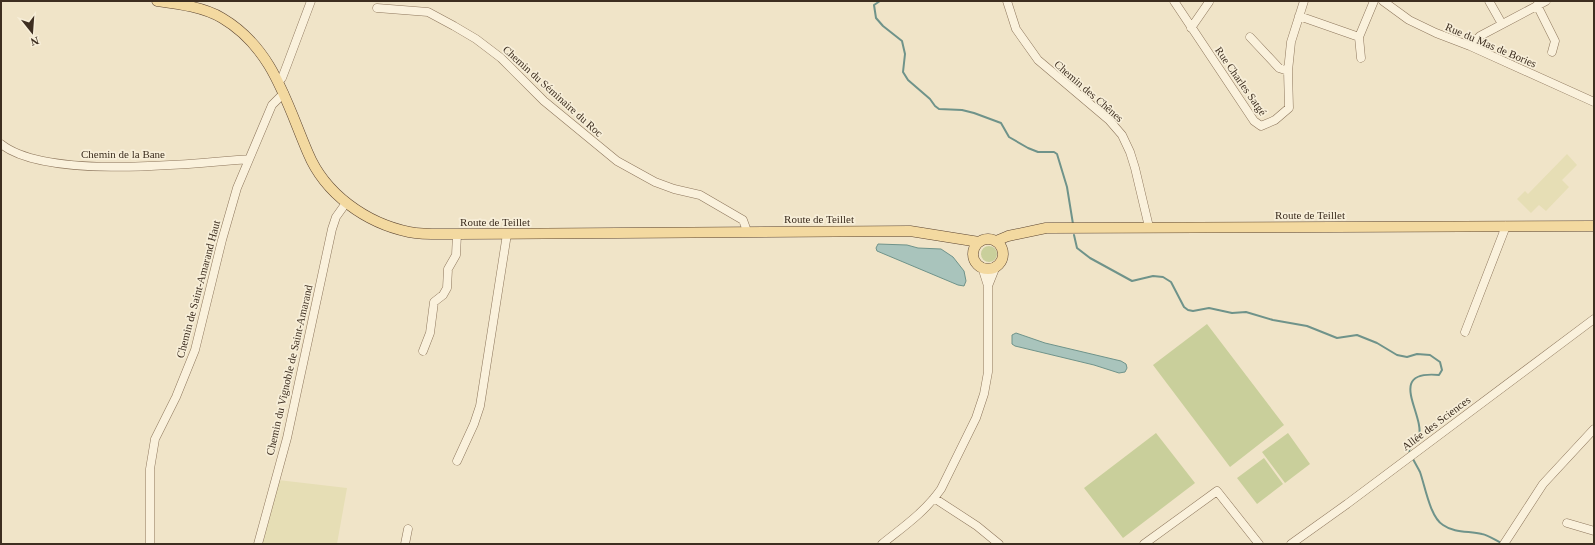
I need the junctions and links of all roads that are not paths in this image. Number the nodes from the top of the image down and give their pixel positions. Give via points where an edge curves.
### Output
1 (158, 1) edge
2 (311, 1) edge
3 (1007, 1) edge
4 (1174, 1) edge
5 (1304, 1) edge
6 (1374, 1) edge
7 (1383, 1) edge
8 (1489, 1) edge
9 (1546, 1) edge
10 (1209, 2) dead end
11 (1537, 5) junction
12 (377, 8) dead end
13 (1299, 16) junction
14 (1502, 24) junction
15 (1192, 28) junction
16 (1250, 37) dead end
17 (1359, 37) junction
18 (1470, 46) junction
19 (1552, 52) dead end
20 (1361, 58) dead end
21 (1288, 71) junction
22 (279, 81) junction
23 (284, 93) junction
24 (1594, 102) edge
25 (1, 144) edge
26 (249, 159) junction
27 (346, 203) junction
28 (1506, 226) junction
29 (1594, 226) edge
30 (1149, 227) junction
31 (747, 231) junction
32 (1027, 232) junction
33 (457, 234) junction
34 (507, 234) junction
35 (945, 236) junction
36 (996, 241) junction
37 (979, 242) junction
38 (974, 254) junction
39 (1003, 254) junction
40 (996, 266) junction
41 (982, 267) junction
42 (988, 286) junction
43 (1594, 319) edge
44 (1465, 332) dead end
45 (423, 352) dead end
46 (1594, 429) edge
47 (457, 461) dead end
48 (934, 498) junction
49 (1567, 523) dead end
50 (408, 529) dead end
51 (1594, 531) edge
52 (1506, 542) edge
53 (150, 544) edge
54 (258, 544) edge
55 (405, 544) edge
56 (882, 544) edge
57 (999, 544) edge
58 (1144, 544) edge
59 (1259, 544) edge
60 (1291, 544) edge

1 - 22 main road, Route de Teillet via 203,10 221,18 241,32 264,58
2 - 22 street
3 - 30 street, Chemin des Chênes via 1016,29 1034,55 1109,120 1122,135 1133,163
4 - 15 street, Rue Charles Satgé
5 - 13 street, Rue Charles Satgé
6 - 17 street
7 - 18 street, Rue du Mas de Bories via 1409,20
8 - 14 street
9 - 11 street
10 - 15 street
11 - 14 street
11 - 19 street via 1555,41
12 - 31 street, Chemin du Séminaire du Roc via 428,12 476,39 501,58 544,101 617,161 655,182 700,195 743,220
13 - 17 street
13 - 21 street, Rue Charles Satgé via 1291,42
14 - 18 street via 1480,36
15 - 21 street, Rue Charles Satgé via 1254,121 1261,126 1275,120 1289,108
16 - 21 street via 1279,68
17 - 20 street
18 - 24 street, Rue du Mas de Bories
22 - 23 main road, Route de Teillet
23 - 26 street, Chemin de Saint-Amarand Haut via 272,105
23 - 27 main road, Route de Teillet via 308,154 331,188
25 - 26 street, Chemin de la Bane via 34,159 69,165 140,167
26 - 53 street, Chemin de Saint-Amarand Haut via 237,188 222,240 195,350 155,439 150,469
27 - 33 main road, Route de Teillet via 364,216 386,226 410,232
27 - 54 street, Chemin du Vignoble de Saint-Amarand via 336,217 332,229 287,438
28 - 29 main road, Route de Teillet
28 - 30 main road, Route de Teillet
28 - 44 street
30 - 32 main road, Route de Teillet via 1046,228
31 - 34 main road, Route de Teillet
31 - 35 main road, Route de Teillet via 910,231
32 - 36 main road, Route de Teillet
32 - 39 main road, Route de Teillet via 1012,242
33 - 34 main road, Route de Teillet
33 - 45 street via 456,255 448,269 447,288 434,302 430,333
34 - 47 street via 480,406
35 - 37 main road, Route de Teillet
35 - 38 main road, Route de Teillet via 965,246
36 - 37 main road via 986,239
36 - 39 main road
37 - 38 main road
38 - 41 main road via 976,262
39 - 40 main road
40 - 41 main road
40 - 42 street
41 - 42 street
42 - 48 street via 989,361 984,394 976,418
43 - 60 street, Allée des Sciences
46 - 52 street via 1543,484
48 - 56 street
48 - 57 street
49 - 51 street
50 - 55 street
58 - 59 street via 1217,491

